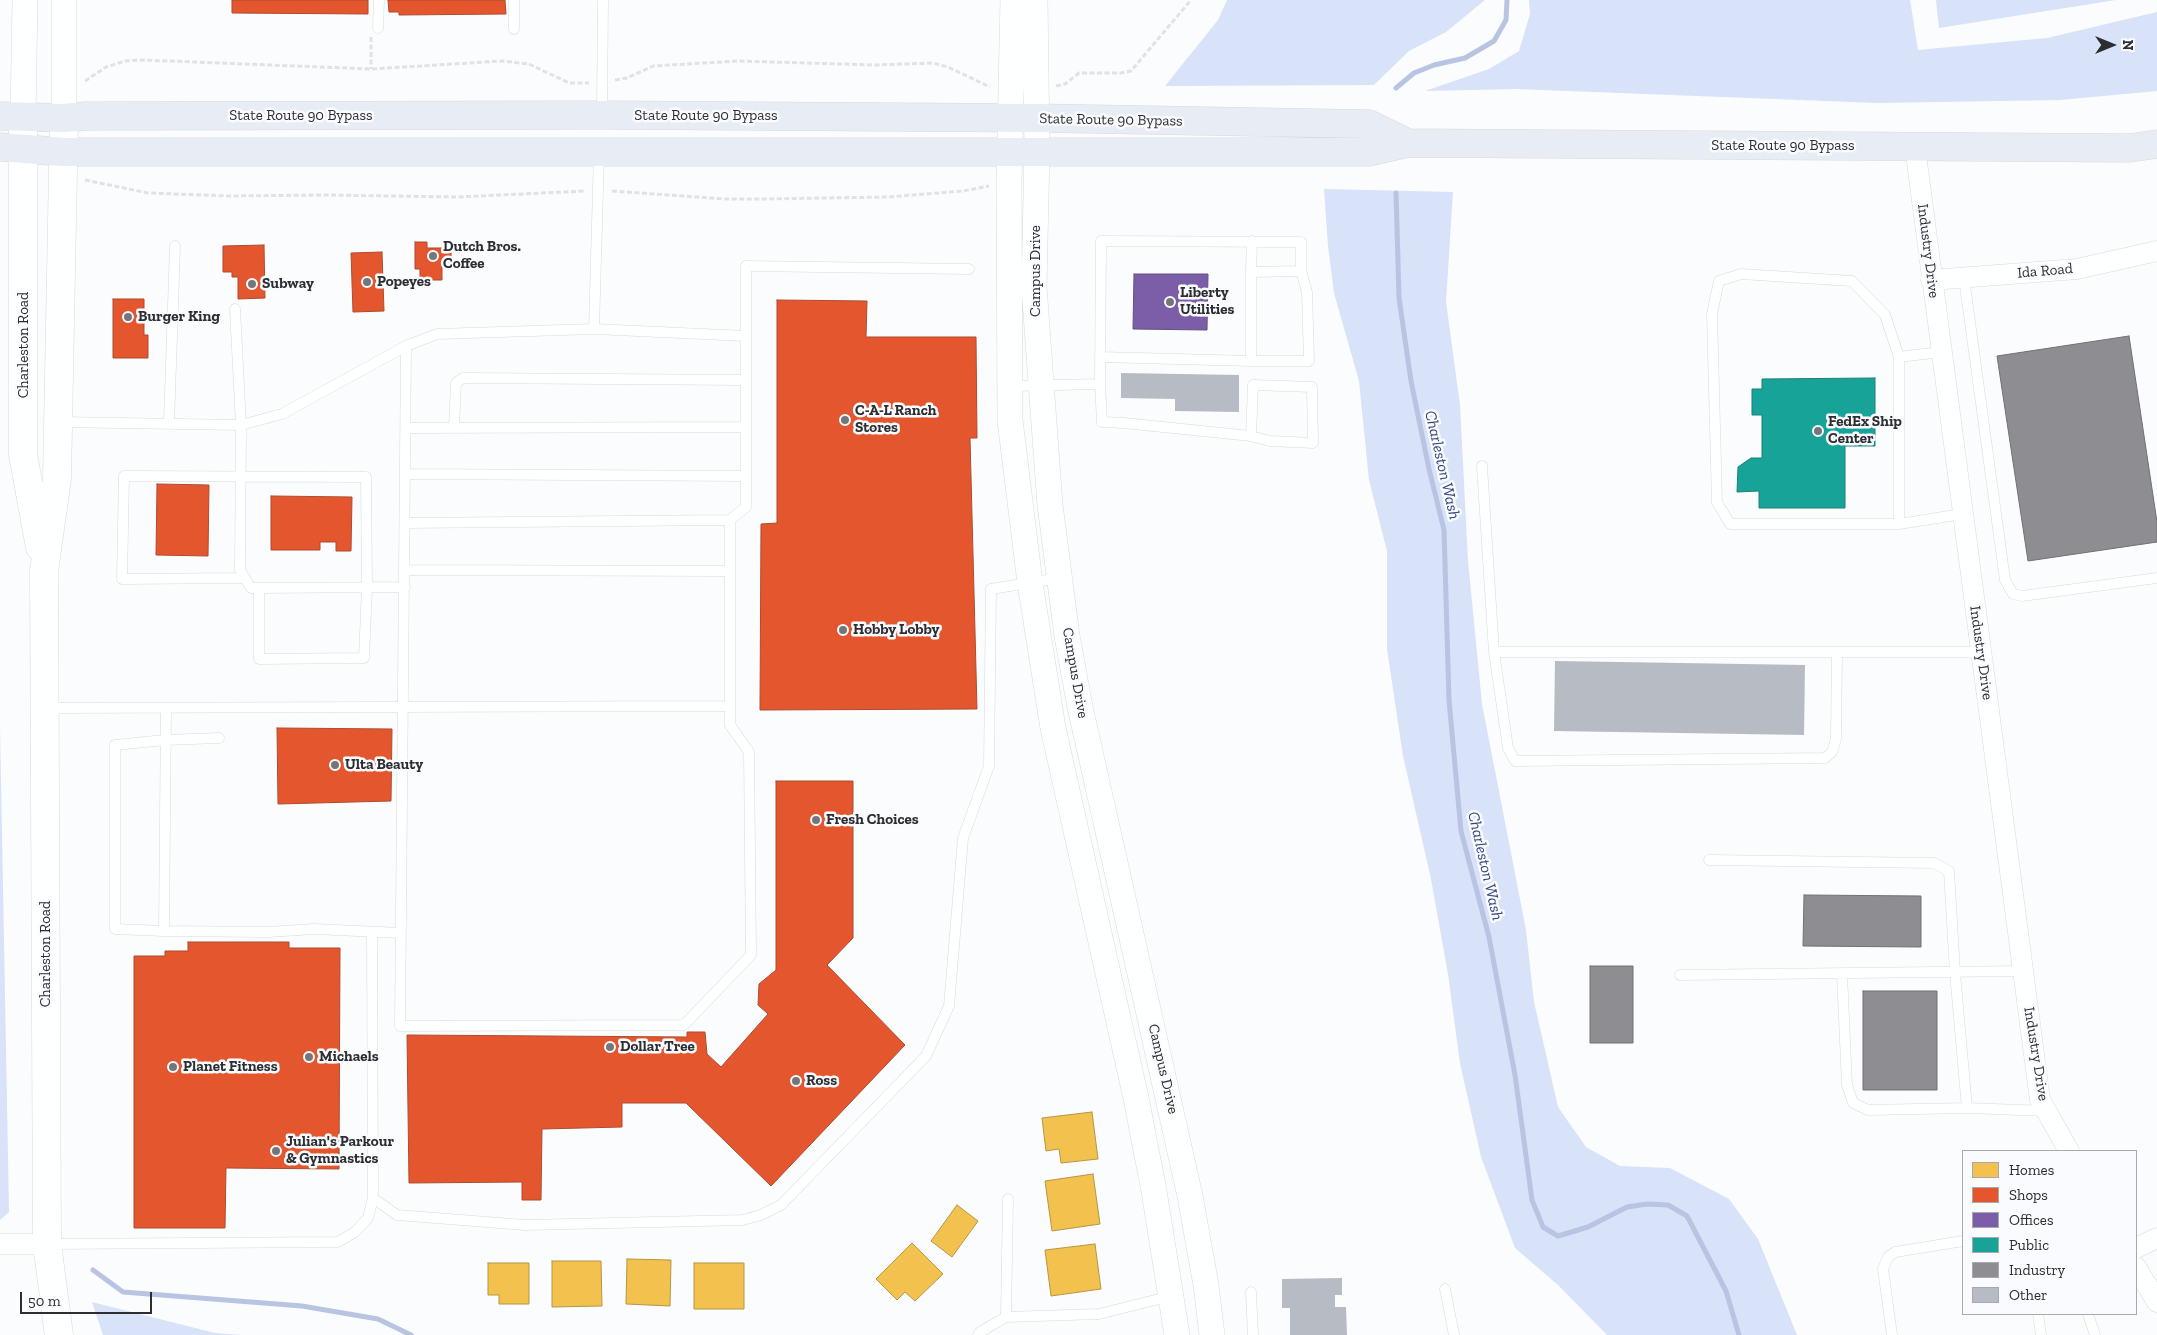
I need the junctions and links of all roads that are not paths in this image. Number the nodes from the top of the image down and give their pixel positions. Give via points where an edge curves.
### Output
1 (25, 0) edge
2 (64, 0) edge
3 (379, 0) edge
4 (514, 0) edge
5 (603, 0) edge
6 (1013, 0) edge
7 (1035, 0) edge
8 (378, 28) dead end
9 (514, 30) dead end
10 (1024, 90) junction
11 (602, 115) junction
12 (12, 117) edge
13 (64, 118) junction
14 (1024, 118) junction
15 (1408, 143) junction
16 (2157, 144) edge
17 (12, 147) edge
18 (1914, 147) junction
19 (599, 150) junction
20 (1024, 151) junction
21 (64, 152) junction
22 (1252, 241) junction
23 (175, 246) dead end
24 (2157, 251) edge
25 (969, 268) dead end
26 (1301, 271) junction
27 (1251, 272) junction
28 (1964, 278) junction
29 (1931, 280) junction
30 (235, 309) dead end
31 (594, 328) junction
32 (746, 336) junction
33 (406, 346) junction
34 (1941, 352) junction
35 (1899, 357) junction
36 (1100, 358) junction
37 (1251, 361) junction
38 (746, 380) junction
39 (1100, 384) junction
40 (1009, 386) junction
41 (1040, 386) junction
42 (58, 422) junction
43 (169, 424) junction
44 (241, 425) junction
45 (746, 427) junction
46 (406, 428) junction
47 (454, 428) junction
48 (1251, 436) junction
49 (1482, 466) dead end
50 (405, 474) junction
51 (746, 476) junction
52 (240, 478) junction
53 (1962, 514) junction
54 (730, 520) junction
55 (405, 523) junction
56 (1899, 524) junction
57 (405, 570) junction
58 (44, 571) junction
59 (729, 571) junction
60 (245, 578) junction
61 (1059, 578) junction
62 (2157, 578) edge
63 (1030, 583) junction
64 (258, 588) junction
65 (367, 588) junction
66 (405, 588) junction
67 (1494, 652) junction
68 (1837, 652) junction
69 (1981, 652) junction
70 (404, 706) junction
71 (730, 706) junction
72 (45, 708) junction
73 (166, 708) junction
74 (219, 738) dead end
75 (165, 740) junction
76 (1709, 860) dead end
77 (164, 931) junction
78 (372, 932) junction
79 (401, 933) junction
80 (2023, 971) junction
81 (1955, 973) junction
82 (1842, 974) junction
83 (1680, 975) dead end
84 (1967, 1108) junction
85 (2047, 1111) junction
86 (2068, 1150) edge
87 (373, 1198) junction
88 (1008, 1199) dead end
89 (2157, 1238) edge
90 (1962, 1241) edge
91 (0, 1244) edge
92 (47, 1244) junction
93 (2137, 1248) edge
94 (2137, 1269) edge
95 (1445, 1289) dead end
96 (1251, 1292) dead end
97 (1172, 1296) junction
98 (2157, 1302) edge
99 (2038, 1315) edge
100 (2088, 1315) edge
101 (1006, 1318) junction
102 (59, 1335) edge
103 (978, 1335) edge
104 (1177, 1335) edge
105 (1212, 1335) edge
106 (1253, 1335) edge
107 (1454, 1335) edge
108 (1892, 1335) edge
109 (2041, 1335) edge
110 (2095, 1335) edge

1 - 12 street
2 - 13 street
3 - 8 lane
4 - 9 lane
5 - 11 lane
6 - 10 street, Campus Drive
7 - 10 street, Campus Drive
10 - 14 street, Campus Drive
11 - 13 highway, State Route 90 Bypass
11 - 14 highway, State Route 90 Bypass
12 - 13 highway, State Route 90 Bypass
12 - 17 main road, Charleston Road
13 - 21 main road, Charleston Road
14 - 15 highway, State Route 90 Bypass via 1369,124
14 - 20 street, Campus Drive
15 - 18 highway, State Route 90 Bypass
15 - 20 highway, State Route 90 Bypass via 1368,152
16 - 18 highway, State Route 90 Bypass via 2129,148
17 - 21 highway, State Route 90 Bypass
17 - 58 main road, Charleston Road via 23,455
18 - 29 street, Industry Drive
19 - 20 highway, State Route 90 Bypass
19 - 21 highway, State Route 90 Bypass
19 - 31 lane
20 - 40 street, Campus Drive via 1009,182
20 - 41 street, Campus Drive
21 - 42 main road, Charleston Road
22 - 26 lane via 1301,242
22 - 27 lane
22 - 36 lane via 1101,241
23 - 43 lane
24 - 28 street, Ida Road via 2077,268
25 - 32 lane via 746,266
26 - 27 lane
26 - 37 lane via 1307,292 1309,361
27 - 37 lane
28 - 29 street, Ida Road
28 - 62 lane via 2004,580 2013,594 2022,596
29 - 34 street, Industry Drive
30 - 44 lane
31 - 32 lane
31 - 33 lane via 436,334
32 - 38 lane
33 - 44 lane via 282,414
33 - 46 lane
34 - 35 lane
34 - 53 street, Industry Drive
35 - 56 lane
35 - 56 lane via 1884,315 1852,281 1741,274 1720,281 1712,314 1717,502 1730,524
36 - 37 lane
36 - 39 lane
38 - 45 lane
38 - 47 lane via 463,378 456,383
39 - 41 lane
39 - 48 lane via 1102,422
40 - 41 lane
40 - 63 street, Campus Drive via 1010,420
41 - 61 street, Campus Drive
42 - 43 lane
42 - 58 main road, Charleston Road via 57,479
43 - 44 lane
44 - 52 lane
45 - 47 lane
45 - 51 lane
46 - 47 lane
46 - 50 lane
48 - 48 lane via 1270,441 1313,443 1312,387 1253,385
49 - 67 lane
50 - 51 lane
50 - 55 lane
51 - 54 lane via 746,507
52 - 60 lane via 240,570
52 - 60 lane via 124,476 122,579
52 - 65 lane via 366,477
53 - 56 lane
53 - 69 street, Industry Drive
54 - 55 lane
54 - 59 lane
55 - 57 lane
57 - 59 lane
57 - 66 lane
58 - 72 main road, Charleston Road
59 - 71 lane
60 - 64 lane via 251,588
61 - 63 lane
61 - 105 street, Campus Drive via 1080,707 1190,1196
63 - 87 lane via 991,590 989,766 963,838 949,1006 926,1056 781,1205 743,1220 525,1225 397,1216
63 - 97 street, Campus Drive via 1053,728 1136,1098
64 - 65 lane
64 - 65 lane via 258,659 364,658
65 - 66 lane
66 - 70 lane
67 - 68 lane
67 - 68 lane via 1508,748 1515,760 1532,762 1825,758 1832,752 1836,739
68 - 69 lane
69 - 80 street, Industry Drive
70 - 71 lane
70 - 73 lane
70 - 79 lane
71 - 79 lane via 730,725 749,752 751,955 684,1025 400,1026
72 - 73 lane
72 - 92 main road, Charleston Road
73 - 75 lane
74 - 75 lane
75 - 77 lane
75 - 77 lane via 115,745 115,929
76 - 81 lane via 1934,862 1949,871
77 - 78 lane via 314,929
78 - 79 lane
78 - 87 lane
80 - 81 lane
80 - 85 street, Industry Drive via 2040,1100
81 - 82 lane
81 - 84 lane
82 - 83 lane
82 - 84 lane via 1847,1086 1853,1103 1868,1110
84 - 85 lane
85 - 86 street, Industry Drive
87 - 92 lane via 368,1218 355,1232 338,1242
88 - 101 lane
89 - 93 street
90 - 108 lane via 1895,1252 1888,1257 1883,1269
91 - 92 street
92 - 102 main road, Charleston Road
94 - 98 street
95 - 107 lane
96 - 106 lane
97 - 101 lane via 1099,1314
97 - 104 street, Campus Drive
99 - 109 lane
100 - 110 lane
101 - 103 lane

